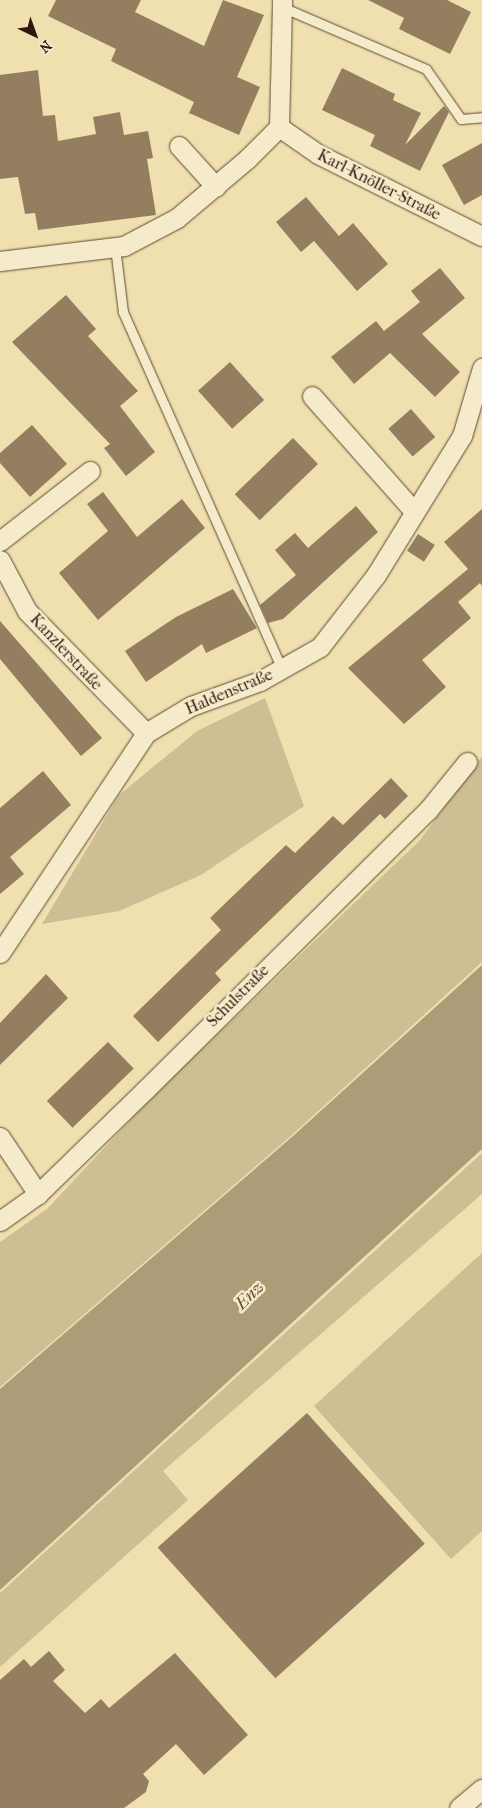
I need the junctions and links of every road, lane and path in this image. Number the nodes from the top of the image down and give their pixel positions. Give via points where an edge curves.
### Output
1 (282, 3) edge
2 (482, 117) edge
3 (280, 127) junction
4 (179, 146) dead end
5 (216, 187) junction
6 (482, 236) edge
7 (115, 247) junction
8 (0, 261) edge
9 (482, 368) edge
10 (312, 396) dead end
11 (90, 471) dead end
12 (413, 510) junction
13 (0, 541) edge
14 (0, 560) edge
15 (282, 669) junction
16 (146, 733) junction
17 (467, 762) dead end
18 (0, 953) edge
19 (0, 1137) edge
20 (38, 1194) junction
21 (0, 1221) edge
22 (482, 1789) edge
23 (459, 1808) edge

1 - 2 lane via 426,69 461,119
1 - 3 street
3 - 5 street
3 - 6 street, Karl-Knöller-Straße via 318,154
4 - 5 street
5 - 7 street via 177,218
7 - 8 street
7 - 15 lane via 123,312
9 - 12 street, Haldenstraße via 462,436
10 - 12 street
11 - 13 street
12 - 15 street, Haldenstraße via 376,575 320,647
14 - 16 street, Kanzlerstraße via 27,611
15 - 16 street, Haldenstraße via 192,706
16 - 18 street, Haldenstraße
17 - 20 street, Schulstraße via 428,810
19 - 20 street
20 - 21 street, Schulstraße
22 - 23 street

